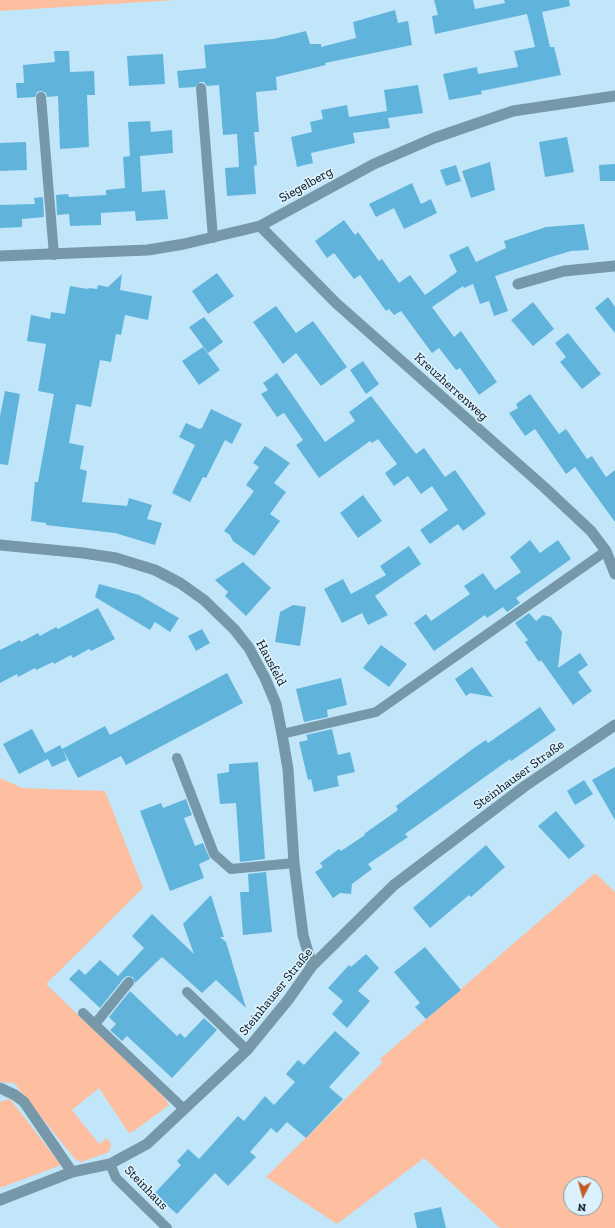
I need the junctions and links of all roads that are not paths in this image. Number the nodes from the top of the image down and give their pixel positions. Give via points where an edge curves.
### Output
1 (201, 88) dead end
2 (615, 96) edge
3 (41, 97) dead end
4 (260, 226) junction
5 (213, 238) junction
6 (54, 255) junction
7 (0, 256) edge
8 (615, 266) edge
9 (518, 284) dead end
10 (0, 545) edge
11 (606, 551) junction
12 (615, 574) edge
13 (615, 725) edge
14 (282, 734) junction
15 (177, 758) dead end
16 (294, 863) junction
17 (312, 966) junction
18 (129, 982) dead end
19 (187, 992) dead end
20 (83, 1013) dead end
21 (95, 1024) junction
22 (247, 1050) junction
23 (0, 1088) edge
24 (184, 1109) junction
25 (110, 1164) junction
26 (72, 1172) junction
27 (0, 1200) edge
28 (167, 1228) edge

1 - 5 lane
2 - 4 street, Siegelberg via 513,111 434,138 374,164
3 - 6 lane
4 - 5 street, Siegelberg
4 - 11 street, Kreuzherrenweg via 336,303 591,531
5 - 6 street, Siegelberg via 148,250
6 - 7 street, Siegelberg
8 - 9 street via 564,271
10 - 14 street, Hausfeld via 116,558 155,570 180,583 220,614 250,648 276,704
11 - 12 street, Kreuzherrenweg
11 - 14 lane via 376,712
13 - 17 street, Steinhauser Straße via 525,786 394,885
14 - 16 street, Hausfeld via 288,769
15 - 16 lane via 214,854 231,869
16 - 17 street, Hausfeld via 304,934
17 - 22 street, Steinhauser Straße
18 - 21 lane
19 - 22 lane
20 - 21 lane
21 - 24 lane
22 - 24 street, Steinhauser Straße
23 - 26 street via 24,1102
24 - 25 street, Steinhauser Straße via 147,1144
25 - 26 street, Steinhauser Straße
25 - 28 lane, Steinhaus via 116,1178
26 - 27 street, Steinhauser Straße

